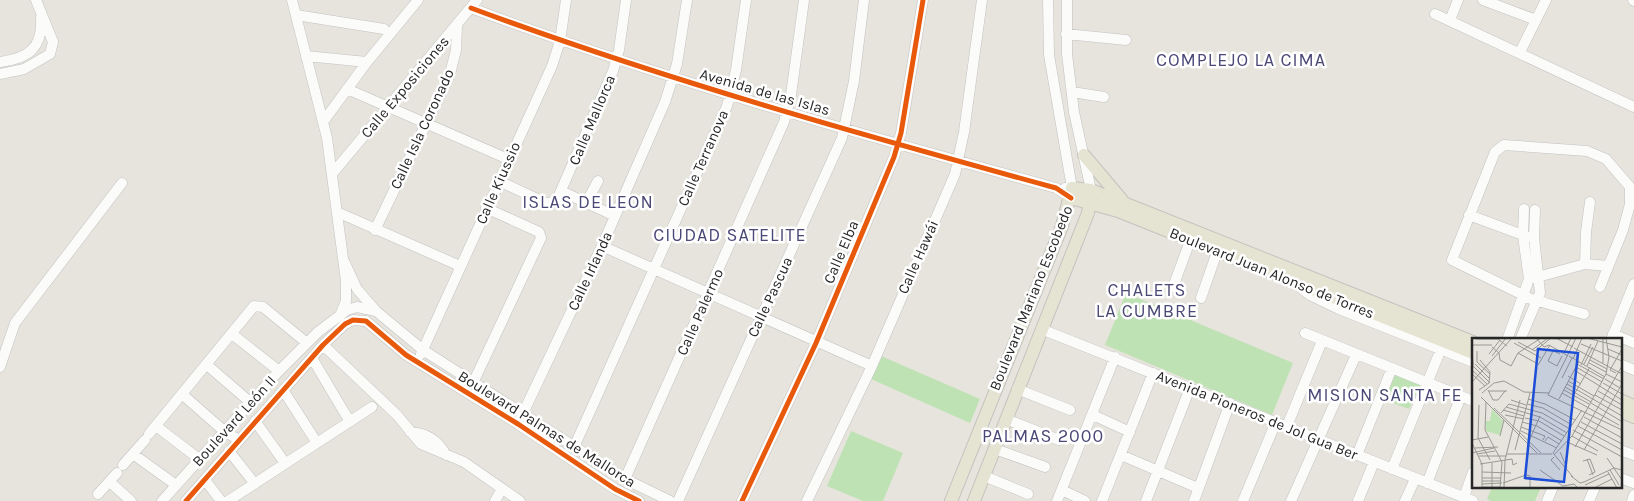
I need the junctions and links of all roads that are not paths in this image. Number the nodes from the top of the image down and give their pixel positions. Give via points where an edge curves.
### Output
1 (36, 0) edge
2 (292, 0) edge
3 (418, 0) edge
4 (566, 0) edge
5 (626, 0) edge
6 (687, 0) edge
7 (746, 0) edge
8 (804, 0) edge
9 (864, 0) edge
10 (923, 0) edge
11 (982, 0) edge
12 (1048, 0) edge
13 (1067, 0) edge
14 (1458, 0) edge
15 (1483, 0) edge
16 (1546, 0) edge
17 (474, 4) edge
18 (40, 11) junction
19 (1436, 14) dead end
20 (296, 15) junction
21 (1450, 20) junction
22 (1536, 20) junction
23 (457, 26) junction
24 (384, 28) dead end
25 (1066, 34) junction
26 (1126, 40) dead end
27 (560, 41) junction
28 (36, 44) junction
29 (1520, 52) junction
30 (306, 56) junction
31 (45, 58) junction
32 (616, 60) junction
33 (0, 62) edge
34 (367, 62) junction
35 (0, 74) edge
36 (674, 78) junction
37 (347, 89) junction
38 (1072, 92) junction
39 (731, 94) junction
40 (1104, 97) dead end
41 (1634, 107) edge
42 (388, 108) junction
43 (787, 111) junction
44 (323, 122) junction
45 (425, 124) junction
46 (844, 128) junction
47 (898, 145) junction
48 (1084, 155) junction
49 (508, 159) junction
50 (959, 161) junction
51 (332, 174) junction
52 (499, 181) junction
53 (598, 181) dead end
54 (122, 183) dead end
55 (561, 192) junction
56 (1071, 193) junction
57 (1091, 196) junction
58 (1123, 202) junction
59 (1590, 202) dead end
60 (586, 203) junction
61 (486, 208) junction
62 (1524, 209) dead end
63 (1535, 210) dead end
64 (337, 212) junction
65 (1469, 215) junction
66 (615, 216) junction
67 (375, 230) junction
68 (1522, 236) junction
69 (1534, 238) junction
70 (1190, 241) junction
71 (602, 246) junction
72 (1217, 252) junction
73 (344, 261) junction
74 (1585, 264) junction
75 (460, 266) junction
76 (1608, 266) junction
77 (653, 269) junction
78 (1540, 276) junction
79 (1529, 279) junction
80 (1292, 281) junction
81 (1634, 284) edge
82 (1173, 286) dead end
83 (1600, 287) dead end
84 (708, 293) junction
85 (1524, 296) junction
86 (1201, 298) dead end
87 (1631, 300) edge
88 (1538, 301) junction
89 (376, 311) junction
90 (341, 313) junction
91 (1584, 314) dead end
92 (760, 317) junction
93 (1041, 329) junction
94 (1305, 333) dead end
95 (232, 334) junction
96 (1612, 337) edge
97 (1508, 338) edge
98 (1521, 338) edge
99 (1322, 341) junction
100 (1472, 342) edge
101 (308, 343) junction
102 (816, 343) junction
103 (323, 345) junction
104 (1441, 349) junction
105 (423, 350) junction
106 (1472, 354) edge
107 (1356, 355) junction
108 (1115, 357) junction
109 (312, 358) junction
110 (417, 362) junction
111 (1472, 362) edge
112 (207, 365) junction
113 (1622, 365) edge
114 (872, 366) junction
115 (0, 367) edge
116 (1392, 368) junction
117 (1634, 370) edge
118 (279, 371) junction
119 (1153, 373) junction
120 (474, 381) junction
121 (1426, 382) junction
122 (1190, 388) junction
123 (1017, 389) junction
124 (283, 390) junction
125 (183, 394) junction
126 (1460, 396) junction
127 (1472, 401) edge
128 (1622, 401) edge
129 (250, 402) junction
130 (1230, 403) junction
131 (1634, 406) edge
132 (372, 407) dead end
133 (1070, 410) dead end
134 (1622, 412) edge
135 (525, 413) junction
136 (1093, 416) junction
137 (1634, 417) edge
138 (1006, 419) junction
139 (255, 421) junction
140 (350, 422) junction
141 (1276, 422) junction
142 (518, 424) junction
143 (1287, 426) junction
144 (224, 431) junction
145 (1130, 432) junction
146 (150, 433) junction
147 (239, 440) junction
148 (1059, 440) dead end
149 (1319, 440) junction
150 (317, 443) junction
151 (575, 445) junction
152 (995, 448) junction
153 (229, 451) junction
154 (1622, 451) edge
155 (133, 454) junction
156 (1121, 455) junction
157 (1357, 455) junction
158 (1634, 455) edge
159 (199, 459) junction
160 (1374, 462) junction
161 (285, 463) junction
162 (1045, 467) dead end
163 (1392, 469) junction
164 (1158, 471) junction
165 (1472, 474) edge
166 (984, 476) junction
167 (625, 478) junction
168 (1415, 479) junction
169 (1622, 479) edge
170 (205, 480) junction
171 (110, 482) junction
172 (1428, 483) junction
173 (1634, 483) edge
174 (255, 484) junction
175 (176, 485) junction
176 (1198, 488) junction
177 (1546, 488) edge
178 (1553, 488) edge
179 (1595, 488) edge
180 (502, 489) junction
181 (1062, 490) junction
182 (98, 494) dead end
183 (1028, 494) dead end
184 (1634, 495) edge
185 (1461, 498) edge
186 (131, 501) edge
187 (162, 501) edge
188 (186, 501) edge
189 (221, 501) edge
190 (228, 501) edge
191 (495, 501) edge
192 (520, 501) edge
193 (639, 501) edge
194 (670, 501) edge
195 (678, 501) edge
196 (742, 501) edge
197 (807, 501) edge
198 (951, 501) edge
199 (974, 501) edge
200 (1058, 501) edge
201 (1085, 501) edge
202 (1102, 501) edge
203 (1146, 501) edge
204 (1194, 501) edge
205 (1243, 501) edge
206 (1291, 501) edge
207 (1358, 501) edge
208 (1405, 501) edge
209 (1541, 501) edge
210 (1547, 501) edge
211 (1589, 501) edge
212 (1632, 501) edge

1 - 18 street
2 - 20 street
3 - 34 street
4 - 27 street, Calle Kiussio
5 - 32 street, Calle Mallorca
6 - 36 street, Calle Irlanda
7 - 39 street, Calle Terranova
8 - 43 street, Calle Palermo
9 - 46 street, Calle Pascua via 854,81
10 - 47 street, Calle Elba
11 - 50 street, Calle Hawái
12 - 56 street, Boulevard Mariano Escobedo via 1049,55
13 - 25 street
14 - 21 street
15 - 22 street
16 - 22 street
17 - 23 street, Calle Exposiciones
17 - 27 street, Avenida de las Islas
18 - 28 street via 41,32
18 - 31 street via 53,42 50,54
19 - 21 street
20 - 24 street
20 - 30 street
21 - 29 street
22 - 29 street
23 - 42 street, Calle Exposiciones
23 - 45 street, Calle Isla Coronado via 454,61
25 - 26 street
25 - 38 street
27 - 32 street, Avenida de las Islas
27 - 49 street, Calle Kiussio via 552,66
28 - 31 street
28 - 33 street via 21,57
29 - 41 street
30 - 34 street
30 - 44 street
31 - 35 street via 24,69
32 - 36 street, Avenida de las Islas
32 - 55 street, Calle Mallorca
34 - 37 street
36 - 39 street, Avenida de las Islas
36 - 66 street, Calle Irlanda
37 - 42 street
37 - 44 street
38 - 40 street
38 - 48 street
39 - 43 street, Avenida de las Islas
39 - 77 street, Calle Terranova via 720,125
42 - 45 street
42 - 51 street, Calle Exposiciones
43 - 46 street, Avenida de las Islas
43 - 84 street, Calle Palermo
44 - 51 street
45 - 49 street
45 - 67 street, Calle Isla Coronado
46 - 47 street, Avenida de las Islas
46 - 92 street, Calle Pascua
47 - 50 street, Avenida de las Islas
47 - 102 street, Calle Elba
48 - 57 street
48 - 58 main road
49 - 52 street, Calle Kiussio
50 - 56 street, Avenida de las Islas
50 - 114 street, Calle Hawái
51 - 64 street
52 - 55 street, Calle Mallorca via 550,204 556,202
52 - 61 street, Calle Kiussio
53 - 60 street
54 - 115 street via 15,323
55 - 60 street
56 - 57 main road, Boulevard Juan Alonso de Torres
56 - 198 main road, Boulevard Mariano Escobedo via 1062,226
57 - 58 main road, Boulevard Juan Alonso de Torres
57 - 70 main road, Boulevard Juan Alonso de Torres
57 - 93 main road, Boulevard Mariano Escobedo
58 - 100 main road, Boulevard Juan Alonso de Torres
59 - 74 street
60 - 66 street
61 - 75 street, Calle Kiussio
61 - 120 street via 541,235
62 - 68 street
63 - 69 street
64 - 67 street
64 - 73 street
65 - 68 street
65 - 76 street via 1495,152 1504,145 1587,151 1606,159 1630,186 1630,204 1623,230
65 - 85 street via 1452,260
66 - 71 street, Calle Irlanda
67 - 75 street
68 - 69 street
68 - 79 street
69 - 78 street
70 - 72 main road, Boulevard Juan Alonso de Torres
70 - 82 street
71 - 77 street
71 - 135 street, Calle Irlanda
72 - 80 main road, Boulevard Juan Alonso de Torres
72 - 86 street
73 - 89 street, Boulevard Palmas de Mallorca via 358,289
73 - 90 street via 346,301
74 - 76 street
74 - 78 street
75 - 105 street, Calle Kiussio
76 - 83 street
77 - 84 street
77 - 151 street, Calle Terranova
78 - 79 street
78 - 88 street
79 - 85 street
80 - 104 street via 1321,301
80 - 106 main road, Boulevard Juan Alonso de Torres
81 - 87 street
84 - 92 street
84 - 167 street, Calle Palermo
85 - 88 street
85 - 97 street
87 - 96 street
88 - 91 street
88 - 98 street
89 - 90 street via 357,307
89 - 105 street, Boulevard Palmas de Mallorca
90 - 101 street, Boulevard León II
92 - 102 street
92 - 195 street, Calle Pascua
93 - 108 street, Avenida Pioneros de Jol Gua Ber
93 - 123 main road, Boulevard Mariano Escobedo
94 - 99 street
95 - 101 street via 257,305
95 - 112 street
95 - 118 street
99 - 107 street
99 - 143 street
101 - 118 street, Boulevard León II
102 - 114 street
102 - 196 street, Calle Elba
103 - 109 street
103 - 110 street, Boulevard Palmas de Mallorca via 344,324 353,320 366,321
103 - 180 street via 397,415 421,444 436,446
104 - 111 street
104 - 121 street
105 - 110 street, Calle Kiussio
105 - 120 street, Boulevard Palmas de Mallorca
107 - 116 street
107 - 149 street
108 - 119 street, Avenida Pioneros de Jol Gua Ber
108 - 136 street
109 - 124 street
109 - 140 street
110 - 142 street, Boulevard Palmas de Mallorca
112 - 125 street
112 - 129 street
113 - 117 street
114 - 197 street, Calle Hawái
116 - 121 street
116 - 157 street
118 - 129 street, Boulevard León II
119 - 122 street, Avenida Pioneros de Jol Gua Ber
119 - 145 street
120 - 135 street, Boulevard Palmas de Mallorca
121 - 126 street
121 - 163 street
122 - 130 street, Avenida Pioneros de Jol Gua Ber
122 - 164 street
123 - 133 street
123 - 138 main road, Boulevard Mariano Escobedo
124 - 139 street
124 - 150 street
125 - 144 street
125 - 146 street
126 - 127 street
126 - 172 street
128 - 131 main road
129 - 144 street, Boulevard León II
130 - 141 street, Avenida Pioneros de Jol Gua Ber
130 - 176 street
132 - 140 street
134 - 137 main road
135 - 142 street, Calle Irlanda
135 - 151 street, Boulevard Palmas de Mallorca
136 - 145 street
136 - 181 street
138 - 148 street
138 - 152 main road, Boulevard Mariano Escobedo
139 - 147 street
139 - 161 street
140 - 150 street
141 - 143 street, Avenida Pioneros de Jol Gua Ber
141 - 205 street
142 - 193 street, Boulevard Palmas de Mallorca via 615,489
143 - 149 street, Avenida Pioneros de Jol Gua Ber
144 - 147 street
144 - 159 street, Boulevard León II
145 - 156 street
146 - 155 street
146 - 159 street
147 - 153 street
149 - 157 street, Avenida Pioneros de Jol Gua Ber
149 - 206 street via 1310,453
150 - 161 street
151 - 167 street, Boulevard Palmas de Mallorca
152 - 162 street
152 - 166 main road, Boulevard Mariano Escobedo
153 - 170 street
153 - 174 street
154 - 158 street
155 - 171 street
155 - 175 street
156 - 164 street
156 - 202 street
157 - 160 street, Avenida Pioneros de Jol Gua Ber
159 - 175 street, Boulevard León II
160 - 163 street, Avenida Pioneros de Jol Gua Ber
160 - 207 street
161 - 174 street
163 - 168 street, Avenida Pioneros de Jol Gua Ber
164 - 176 street
164 - 203 street
165 - 185 street
166 - 183 street
166 - 199 main road, Boulevard Mariano Escobedo
167 - 194 street, Boulevard Palmas de Mallorca
168 - 172 street, Avenida Pioneros de Jol Gua Ber
168 - 208 street
169 - 173 street
170 - 188 street
170 - 189 street
171 - 182 street
171 - 186 street
172 - 185 street, Avenida Pioneros de Jol Gua Ber
174 - 190 street
175 - 187 street, Boulevard León II
176 - 204 street
177 - 209 street
178 - 210 street
179 - 211 street
180 - 191 street
180 - 192 street
181 - 200 street
181 - 201 street
184 - 212 street

